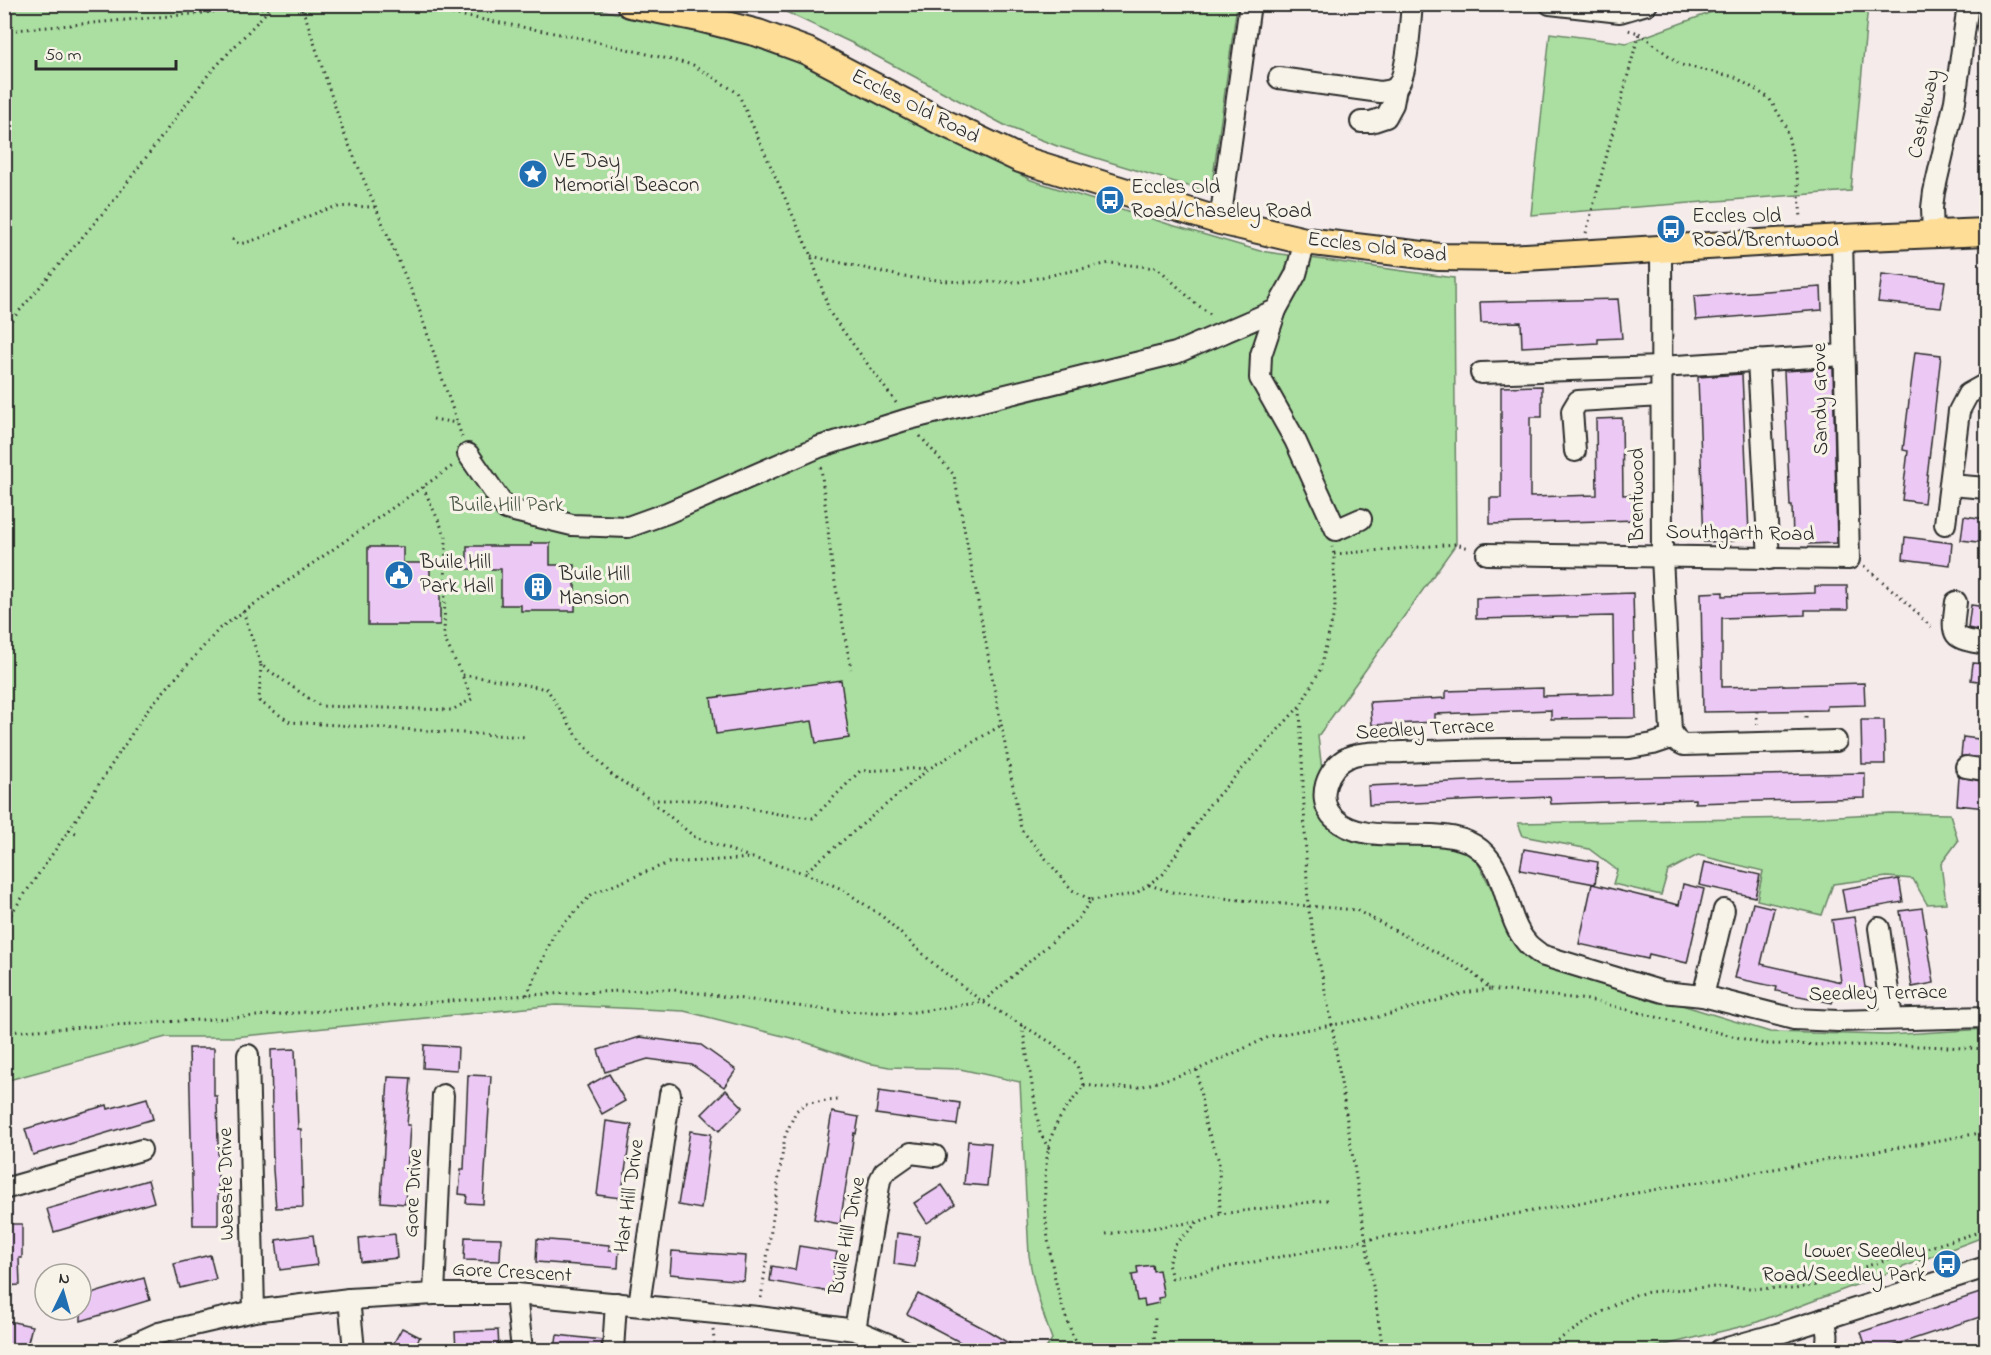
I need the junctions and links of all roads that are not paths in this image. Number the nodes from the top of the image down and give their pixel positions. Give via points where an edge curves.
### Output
1 (630, 4) edge
2 (1250, 4) edge
3 (1412, 4) edge
4 (1550, 4) edge
5 (1647, 4) edge
6 (1968, 4) edge
7 (1279, 78) dead end
8 (1398, 85) junction
9 (1361, 122) dead end
10 (1220, 221) junction
11 (1986, 232) edge
12 (1933, 234) junction
13 (1842, 238) junction
14 (1305, 241) junction
15 (1661, 250) junction
16 (1276, 310) junction
17 (1844, 355) junction
18 (1758, 360) junction
19 (1661, 367) junction
20 (1482, 373) dead end
21 (1986, 384) edge
22 (1661, 396) junction
23 (1575, 451) dead end
24 (468, 454) road end
25 (1986, 488) edge
26 (1949, 491) junction
27 (1361, 519) dead end
28 (1945, 524) dead end
29 (1487, 554) dead end
30 (1662, 557) junction
31 (1769, 559) junction
32 (1858, 563) joint
33 (1956, 602) dead end
34 (1986, 645) edge
35 (1674, 737) junction
36 (1836, 741) dead end
37 (1966, 767) dead end
38 (1986, 770) edge
39 (1724, 910) dead end
40 (1879, 928) dead end
41 (1703, 996) junction
42 (1986, 1017) edge
43 (1892, 1019) junction
44 (248, 1055) dead end
45 (443, 1095) dead end
46 (670, 1095) dead end
47 (141, 1150) dead end
48 (935, 1156) dead end
49 (4, 1189) edge
50 (1986, 1267) edge
51 (434, 1294) junction
52 (516, 1294) junction
53 (349, 1299) junction
54 (616, 1303) junction
55 (639, 1305) junction
56 (254, 1311) junction
57 (1823, 1319) junction
58 (855, 1330) junction
59 (121, 1350) edge
60 (354, 1350) edge
61 (522, 1350) edge
62 (613, 1350) edge
63 (902, 1350) edge
64 (1720, 1350) edge
65 (1825, 1350) edge

1 - 10 main road, Eccles Old Road via 758,33 807,51 1020,159
2 - 10 street
3 - 8 street via 1408,46
4 - 5 street via 1620,12
6 - 12 street, Castleway via 1955,101 1934,192
7 - 8 street via 1380,92
8 - 9 street via 1386,117
10 - 14 main road, Eccles Old Road
11 - 12 main road, Eccles Old Road
12 - 13 main road, Eccles Old Road
13 - 15 main road, Eccles Old Road
13 - 17 street, Sandy Grove
14 - 15 main road, Eccles Old Road via 1439,257 1508,258
14 - 16 street via 1296,273
15 - 19 street, Brentwood
16 - 24 street via 1176,353 905,420 819,447 628,527 572,525 506,510
16 - 27 street via 1261,355 1260,378 1296,440 1336,530
17 - 18 street
17 - 32 street, Sandy Grove
18 - 19 street
18 - 31 street
19 - 20 street
19 - 22 street, Brentwood
21 - 26 street via 1968,394 1959,411
22 - 23 street via 1578,401 1572,411
22 - 30 street, Brentwood
25 - 26 street
26 - 28 street
29 - 30 street, Southgarth Road
30 - 31 street, Southgarth Road
30 - 35 street, Brentwood via 1669,724
31 - 32 street, Southgarth Road
33 - 34 street via 1956,636
35 - 36 street via 1684,745 1702,746
35 - 41 street, Seedley Terrace via 1630,748 1350,756 1329,774 1326,799 1328,811 1351,829 1450,837 1475,845 1497,870 1516,923 1527,943 1541,955 1663,992
37 - 38 street
39 - 41 street
40 - 43 street
41 - 43 street, Seedley Terrace via 1794,1019
42 - 43 street, Seedley Terrace
44 - 56 street, Weaste Drive
45 - 51 street, Gore Drive
46 - 55 street, Hart Hill Drive
47 - 49 street
48 - 58 street, Buile Hill Drive via 911,1153 884,1172 880,1180
50 - 57 street
51 - 52 street, Gore Crescent
51 - 53 street, Gore Crescent
52 - 54 street, Gore Crescent
52 - 61 street
53 - 56 street, Gore Crescent
53 - 60 street
54 - 55 street, Gore Crescent
54 - 62 street
55 - 58 street, Gore Crescent
56 - 59 street, Gore Crescent via 159,1333
57 - 64 street
57 - 65 street via 1828,1332
58 - 63 street, Gore Crescent

